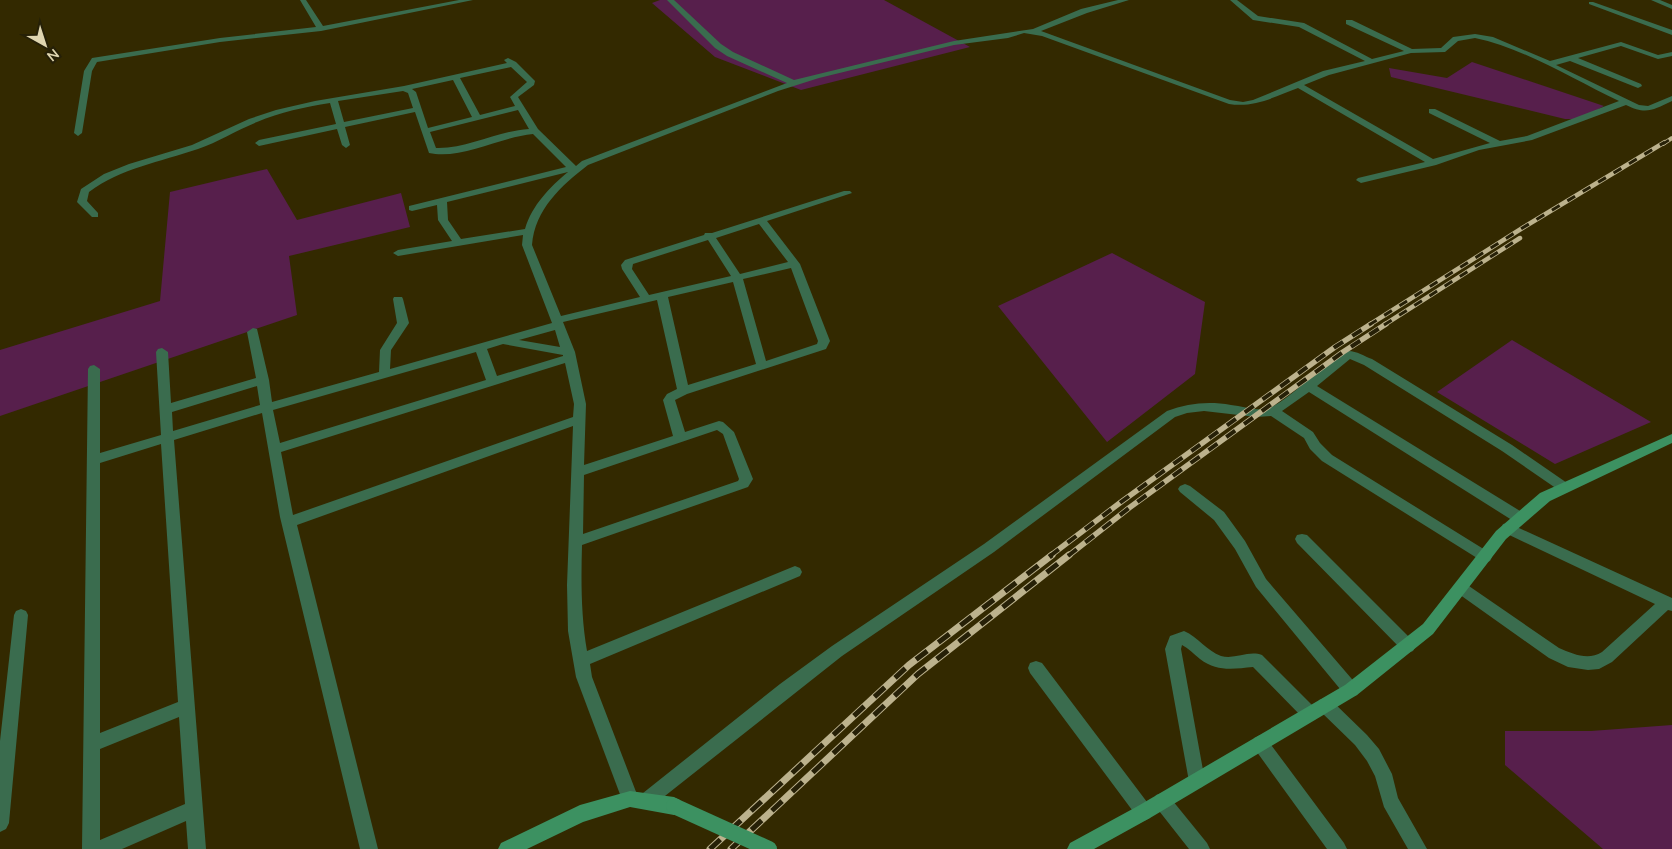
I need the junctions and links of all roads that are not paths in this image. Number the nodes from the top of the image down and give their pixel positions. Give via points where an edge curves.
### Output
1 (303, 0) edge
2 (470, 0) edge
3 (671, 0) edge
4 (1126, 0) edge
5 (1233, 0) edge
6 (1654, 0) edge
7 (441, 3) edge
8 (1592, 3) dead end
9 (1672, 6) edge
10 (1349, 22) dead end
11 (1667, 24) dead end
12 (1656, 27) junction
13 (322, 29) junction
14 (1034, 31) junction
15 (1672, 33) edge
16 (1411, 51) junction
17 (1672, 54) edge
18 (506, 58) dead end
19 (1570, 58) junction
20 (1373, 62) junction
21 (513, 64) junction
22 (1550, 64) junction
23 (456, 77) junction
24 (794, 83) junction
25 (1299, 85) junction
26 (1638, 86) dead end
27 (404, 88) junction
28 (1672, 98) edge
29 (334, 101) junction
30 (1625, 102) junction
31 (520, 107) junction
32 (418, 109) junction
33 (1432, 111) dead end
34 (477, 118) junction
35 (340, 124) junction
36 (425, 131) junction
37 (535, 131) junction
38 (78, 133) dead end
39 (259, 143) dead end
40 (1499, 144) junction
41 (346, 145) dead end
42 (1433, 163) junction
43 (574, 169) junction
44 (1361, 180) dead end
45 (847, 193) dead end
46 (442, 201) junction
47 (412, 208) dead end
48 (95, 215) dead end
49 (761, 220) junction
50 (709, 235) junction
51 (527, 237) junction
52 (458, 243) junction
53 (398, 253) dead end
54 (795, 264) junction
55 (737, 277) junction
56 (662, 296) junction
57 (398, 299) dead end
58 (647, 300) junction
59 (558, 322) junction
60 (253, 332) dead end
61 (501, 341) junction
62 (480, 347) junction
63 (162, 352) dead end
64 (570, 355) junction
65 (762, 366) junction
66 (94, 368) dead end
67 (385, 374) junction
68 (263, 380) junction
69 (493, 382) junction
70 (1308, 386) junction
71 (682, 391) junction
72 (268, 407) junction
73 (166, 409) junction
74 (1273, 411) junction
75 (580, 419) junction
76 (680, 437) junction
77 (168, 438) junction
78 (1672, 438) edge
79 (275, 449) junction
80 (93, 460) junction
81 (578, 472) junction
82 (1185, 488) dead end
83 (1565, 488) junction
84 (1520, 518) junction
85 (289, 522) junction
86 (1508, 528) junction
87 (1302, 539) dead end
88 (575, 542) junction
89 (1486, 557) junction
90 (795, 572) dead end
91 (1460, 588) junction
92 (1670, 603) edge
93 (22, 615) dead end
94 (1408, 646) junction
95 (580, 661) junction
96 (1036, 668) dead end
97 (1351, 690) junction
98 (186, 706) junction
99 (1318, 709) junction
100 (1260, 743) junction
101 (91, 745) junction
102 (3, 767) edge
103 (1196, 781) junction
104 (637, 800) junction
105 (1162, 801) junction
106 (194, 809) junction
107 (1144, 812) junction
108 (0, 822) edge
109 (90, 849) edge
110 (102, 849) edge
111 (197, 849) edge
112 (370, 849) edge
113 (507, 849) edge
114 (768, 849) edge
115 (1076, 849) edge
116 (1201, 849) edge
117 (1338, 849) edge
118 (1418, 849) edge

1 - 13 street
2 - 7 street
3 - 24 street via 718,46
4 - 14 street via 1084,11
5 - 20 street via 1256,18 1301,25
6 - 9 street
7 - 13 street
8 - 12 street
10 - 16 street
11 - 12 street
12 - 15 street
13 - 38 street via 220,40 95,60 88,71
14 - 24 street via 954,43
14 - 25 street via 1229,102 1255,102
16 - 20 street
16 - 22 street via 1442,50 1456,39 1475,36 1495,40
17 - 19 street via 1658,57 1622,44
18 - 21 street
19 - 22 street
19 - 26 street
20 - 25 street via 1331,71
21 - 23 street
21 - 31 street via 531,81 514,96
22 - 30 street
23 - 27 street
23 - 34 street
24 - 43 street
25 - 42 street
27 - 29 street
27 - 32 street via 412,92
28 - 30 street via 1648,109
29 - 35 street
29 - 48 street via 262,117 202,145 108,176 84,191 82,202
30 - 40 street via 1529,138
31 - 34 street
31 - 37 street
32 - 35 street
32 - 36 street
33 - 40 street
34 - 36 street
35 - 39 street
35 - 41 street
36 - 37 street via 432,151 439,152
37 - 43 street
40 - 42 street
42 - 44 street
43 - 46 street
43 - 51 street via 547,197 531,222
45 - 49 street
46 - 47 street
46 - 52 street via 443,220
49 - 50 street
49 - 54 street
50 - 55 street
50 - 58 street via 626,265
51 - 52 street
51 - 59 street
52 - 53 street
54 - 55 street
54 - 65 street via 824,341 822,346 813,350
55 - 56 street
55 - 65 street
56 - 58 street
56 - 71 street
57 - 67 street via 404,323 384,349
58 - 59 street
59 - 61 street
59 - 64 street
60 - 68 street
61 - 62 street
61 - 64 street
62 - 67 street
62 - 69 street
63 - 73 street
64 - 69 street
64 - 75 street
65 - 71 street
66 - 80 street
67 - 72 street
68 - 72 street
68 - 73 street
69 - 79 street
70 - 74 street
70 - 83 street via 1346,355 1360,358 1507,448
70 - 84 street
71 - 76 street via 670,400
72 - 77 street
72 - 79 street
73 - 77 street
74 - 89 street via 1309,435 1327,458
74 - 104 street via 1260,413 1199,406 1171,414 988,548 837,651
75 - 81 street
75 - 85 street
76 - 81 street
76 - 88 street via 712,426 724,428 745,472 743,484
77 - 80 street
77 - 98 street
78 - 83 main road
79 - 85 street
80 - 101 street
81 - 88 street
82 - 97 street via 1219,516 1261,583
83 - 84 main road via 1545,497
84 - 86 main road
85 - 112 street
86 - 89 main road
86 - 92 street
87 - 94 street
88 - 95 street via 574,586
89 - 91 main road
90 - 95 street
91 - 92 street via 1554,653 1574,662 1588,663 1608,657
91 - 94 main road via 1428,629
93 - 102 street
94 - 97 main road
95 - 104 street
96 - 107 street
97 - 99 main road
98 - 101 street
98 - 106 street
99 - 100 main road
99 - 103 street via 1256,660 1224,663 1184,638 1175,641 1173,649
99 - 118 street via 1361,740 1373,755 1383,774 1390,801
100 - 103 main road
100 - 117 street
101 - 109 street
102 - 108 street
103 - 105 main road
104 - 113 main road via 580,814
104 - 114 main road, bridge via 674,806
105 - 107 main road
105 - 116 street
106 - 110 street
106 - 111 street
107 - 115 main road

